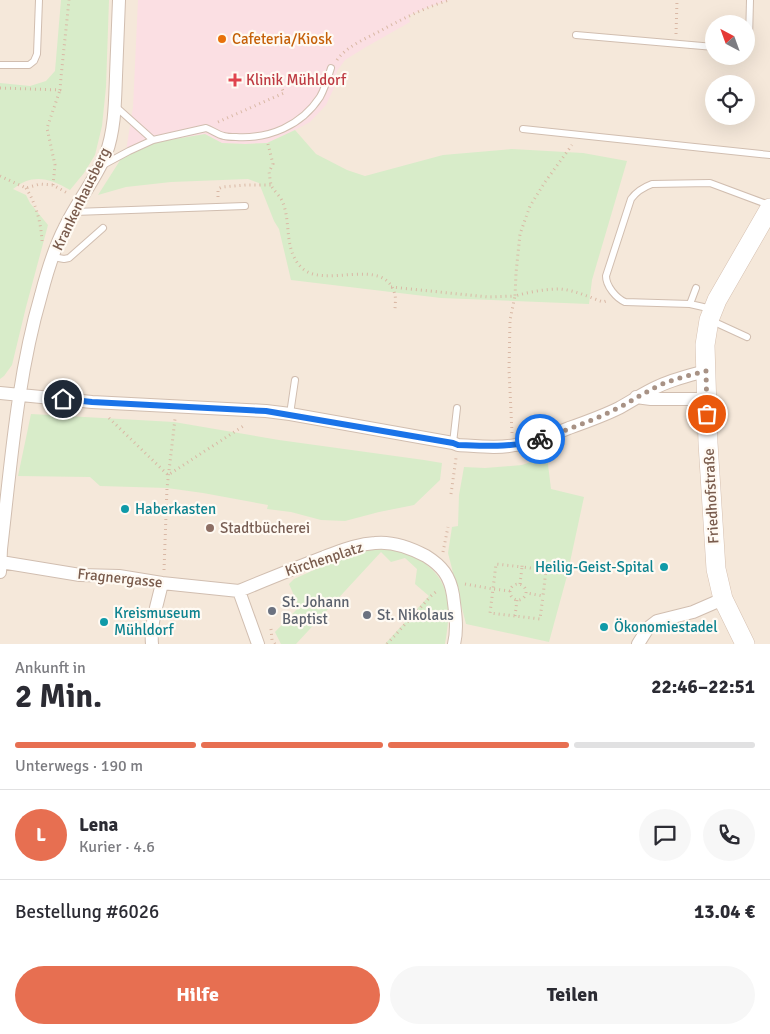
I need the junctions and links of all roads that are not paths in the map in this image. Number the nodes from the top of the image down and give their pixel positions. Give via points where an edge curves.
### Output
1 (39, 0) edge
2 (119, 0) edge
3 (750, 0) edge
4 (750, 15) edge
5 (576, 35) dead end
6 (705, 46) edge
7 (0, 65) edge
8 (331, 68) road end
9 (115, 105) junction
10 (523, 129) dead end
11 (153, 140) junction
12 (770, 155) edge
13 (99, 167) junction
14 (245, 206) dead end
15 (770, 207) edge
16 (73, 212) junction
17 (103, 228) dead end
18 (51, 262) junction
19 (696, 288) dead end
20 (690, 304) junction
21 (711, 314) junction
22 (747, 337) dead end
23 (706, 371) junction
24 (295, 380) dead end
25 (0, 393) edge
26 (19, 394) junction
27 (636, 397) junction
28 (707, 399) junction
29 (457, 408) dead end
30 (290, 414) junction
31 (456, 444) junction
32 (1, 558) edge
33 (162, 583) junction
34 (240, 591) junction
35 (723, 599) junction
36 (743, 643) edge
37 (152, 644) edge
38 (258, 644) edge
39 (454, 644) edge
40 (638, 644) edge

1 - 7 lane via 34,61 29,65
2 - 9 street, Krankenhausberg
3 - 4 lane
5 - 6 lane
8 - 11 lane via 320,97 306,114 265,136 223,136 206,128
9 - 11 lane
9 - 13 street, Krankenhausberg via 110,140
10 - 12 lane
11 - 13 lane
13 - 16 street, Krankenhausberg
14 - 16 lane
15 - 20 lane via 710,183 652,184 634,195 606,283 619,300 625,302
15 - 21 street, Friedhofstraße
16 - 18 street, Krankenhausberg
17 - 18 lane via 69,258
18 - 26 street, Krankenhausberg
19 - 20 lane
20 - 21 lane
21 - 22 lane
21 - 23 street, Friedhofstraße via 705,345
23 - 27 street via 660,385
23 - 28 street, Friedhofstraße
24 - 30 lane
25 - 26 street
26 - 30 street via 92,402
26 - 32 street, Krankenhausberg
27 - 28 street
27 - 31 street via 592,420 529,442 494,447
28 - 35 street, Friedhofstraße via 716,570
29 - 31 lane
30 - 31 street
32 - 33 street, Fragnergasse via 80,575 119,576
33 - 34 street, Fragnergasse
33 - 37 street via 154,616
34 - 38 street
34 - 39 street, Kirchenplatz via 355,546 377,542 393,544 408,548 441,566 451,584 456,618
35 - 36 street, Friedhofstraße
35 - 40 street via 693,612 662,618 648,628

